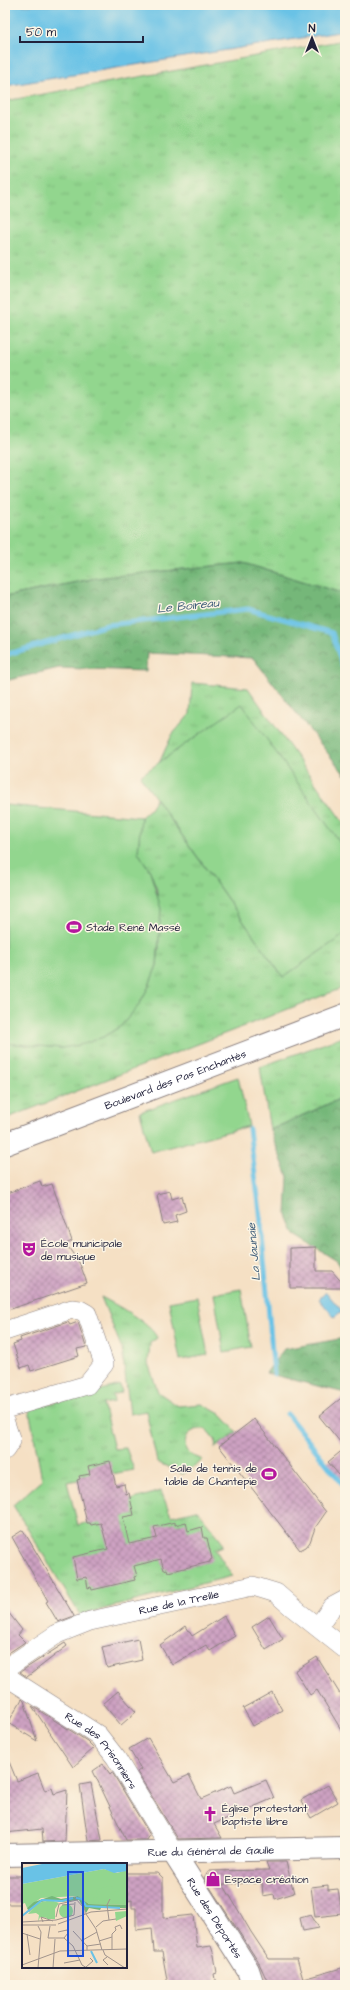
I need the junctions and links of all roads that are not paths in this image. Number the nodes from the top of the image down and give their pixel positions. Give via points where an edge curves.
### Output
1 (345, 1015) edge
2 (5, 1144) edge
3 (5, 1330) edge
4 (5, 1409) edge
5 (5, 1423) edge
6 (5, 1450) edge
7 (345, 1600) edge
8 (318, 1627) junction
9 (345, 1650) edge
10 (5, 1669) edge
11 (5, 1672) edge
12 (345, 1848) edge
13 (173, 1852) junction
14 (5, 1855) edge
15 (253, 1985) edge

1 - 2 street, Boulevard des Pas Enchantés
3 - 4 street via 72,1309 80,1310 87,1314 104,1364 87,1385
5 - 6 street via 11,1441
7 - 8 street via 332,1607
8 - 9 street, Rue de la Treille
8 - 10 street, Rue de la Treille via 276,1593 254,1586 90,1621 57,1634
11 - 13 street, Rue des Prisonniers via 12,1680 98,1735 116,1758
12 - 13 street, Rue du Général de Gaulle
13 - 14 street, Rue du Général de Gaulle
13 - 15 street, Rue des Déportés via 248,1970

